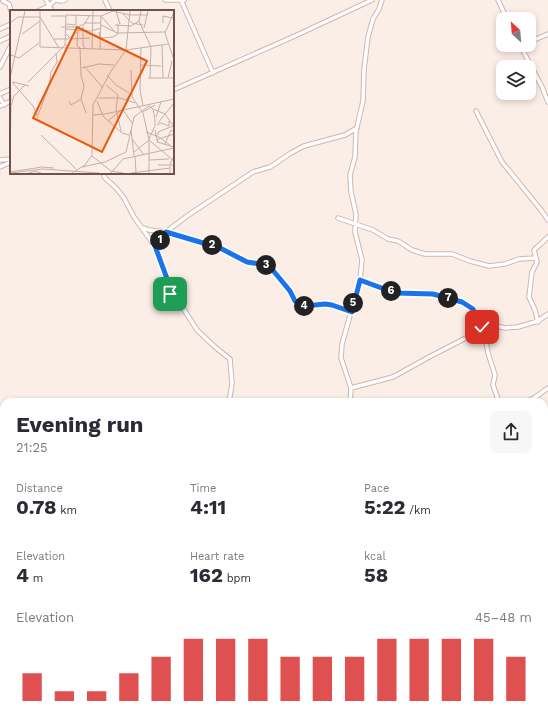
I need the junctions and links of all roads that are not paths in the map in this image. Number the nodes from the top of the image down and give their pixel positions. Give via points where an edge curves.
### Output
1 (46, 0) edge
2 (65, 0) edge
3 (105, 0) edge
4 (165, 0) edge
5 (182, 0) edge
6 (372, 0) edge
7 (382, 0) edge
8 (498, 0) edge
9 (2, 1) edge
10 (49, 6) junction
11 (11, 10) edge
12 (40, 10) edge
13 (51, 10) edge
14 (110, 10) edge
15 (504, 12) edge
16 (10, 24) edge
17 (0, 29) edge
18 (548, 34) edge
19 (10, 36) edge
20 (536, 39) edge
21 (0, 41) edge
22 (10, 48) edge
23 (524, 52) edge
24 (0, 67) edge
25 (213, 73) junction
26 (10, 89) edge
27 (174, 90) edge
28 (0, 94) edge
29 (0, 98) edge
30 (548, 102) edge
31 (2, 106) edge
32 (476, 111) dead end
33 (356, 128) junction
34 (10, 159) edge
35 (0, 160) edge
36 (10, 162) edge
37 (0, 167) edge
38 (103, 174) edge
39 (338, 218) dead end
40 (548, 220) edge
41 (355, 223) junction
42 (143, 228) junction
43 (166, 232) junction
44 (548, 237) edge
45 (155, 246) junction
46 (536, 258) junction
47 (360, 280) junction
48 (352, 312) junction
49 (548, 314) edge
50 (538, 322) junction
51 (484, 330) junction
52 (351, 388) junction
53 (548, 389) edge
54 (536, 397) edge
55 (230, 398) edge
56 (350, 398) edge
57 (498, 398) edge

1 - 10 street
2 - 10 street via 55,0
3 - 14 street
4 - 5 street
5 - 25 street
6 - 25 street
7 - 33 street via 368,37 363,101
8 - 15 street
9 - 11 street via 9,4
10 - 12 street
10 - 13 street
16 - 17 street
18 - 20 street
19 - 21 street
22 - 24 street
23 - 30 street
25 - 27 street
26 - 28 street
29 - 31 street
32 - 40 street via 502,162
33 - 41 street via 355,157 350,182 356,214
33 - 43 street via 345,135 304,146 270,167 253,172
34 - 35 street
36 - 37 street
38 - 42 street via 124,198
39 - 41 street
41 - 46 street via 425,254 452,254 489,266
41 - 47 street via 354,232 362,260
42 - 43 street
42 - 45 street
43 - 45 street
43 - 48 street via 220,248 247,262 267,265 290,291 295,301 305,306 325,304
44 - 46 street via 534,250
45 - 55 street via 169,284 170,294 197,330 230,359 232,384
46 - 50 street via 529,297
47 - 48 street
47 - 51 street via 395,293 433,294 462,302 473,309
48 - 52 street via 343,338 341,354
49 - 50 street
50 - 51 street via 505,328 491,325
51 - 52 street via 393,377
51 - 57 street
52 - 56 street
53 - 54 street

